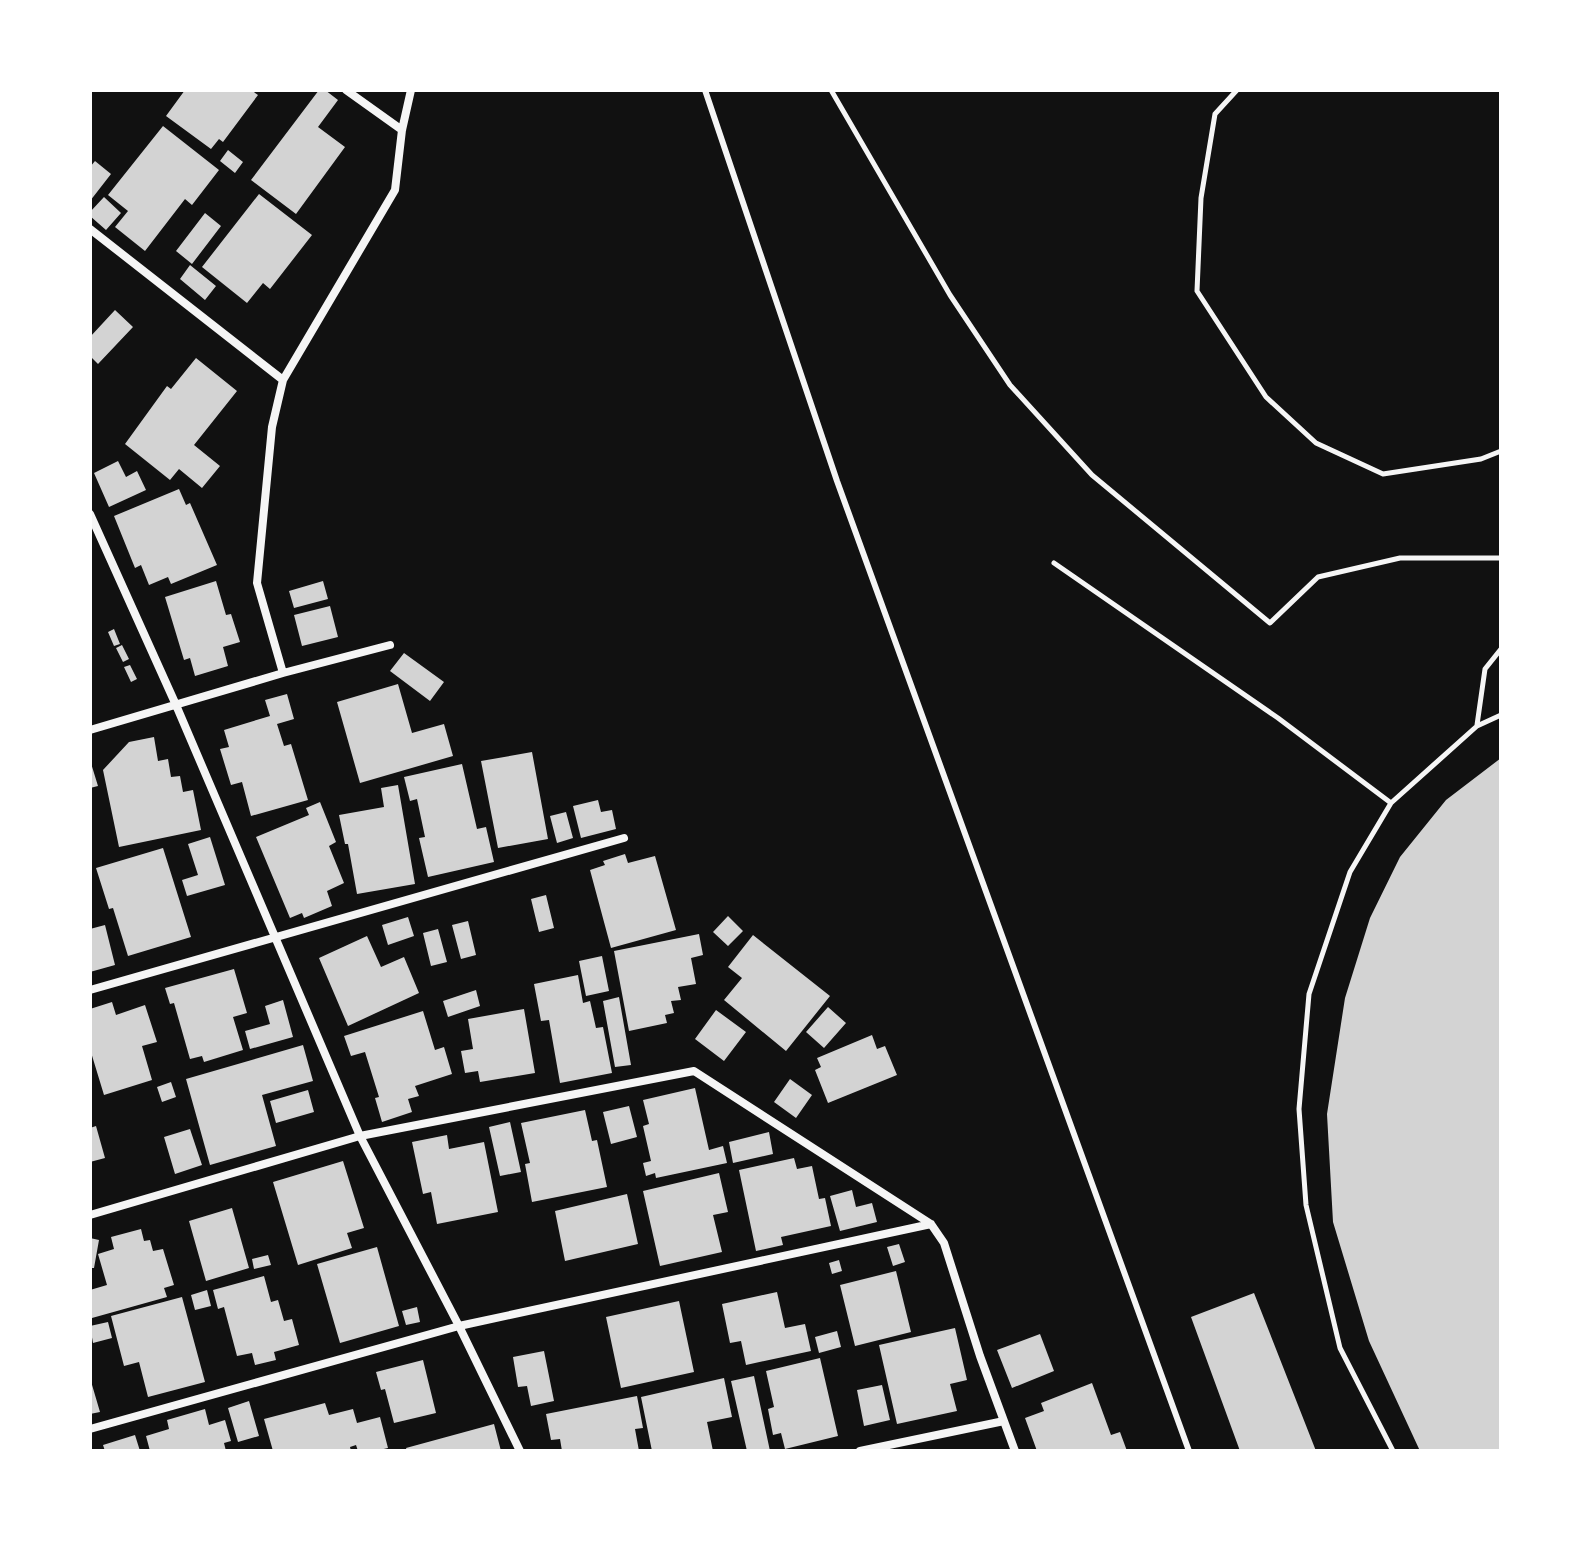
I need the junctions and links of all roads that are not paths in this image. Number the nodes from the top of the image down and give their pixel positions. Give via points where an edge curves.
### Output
1 (346, 90) edge
2 (411, 90) edge
3 (705, 90) edge
4 (402, 130) junction
5 (90, 229) edge
6 (283, 380) junction
7 (90, 514) edge
8 (390, 645) dead end
9 (283, 673) junction
10 (176, 705) junction
11 (90, 730) edge
12 (624, 838) dead end
13 (276, 938) junction
14 (90, 990) edge
15 (360, 1136) junction
16 (90, 1215) edge
17 (931, 1224) junction
18 (459, 1326) junction
19 (1004, 1421) junction
20 (90, 1429) edge
21 (520, 1451) edge
22 (860, 1451) edge
23 (1015, 1451) edge
24 (1189, 1451) edge

1 - 4 street
2 - 4 street
3 - 24 lane via 837,481
4 - 6 street via 395,190
5 - 6 street
6 - 9 street via 272,427 257,583
7 - 10 street
8 - 9 street
9 - 10 street
10 - 11 street
10 - 13 street
12 - 13 street
13 - 14 street
13 - 15 street
15 - 16 street
15 - 17 street via 694,1071
15 - 18 street
17 - 18 street
17 - 19 street via 944,1243
18 - 20 street
18 - 21 street
19 - 22 street
19 - 23 street

